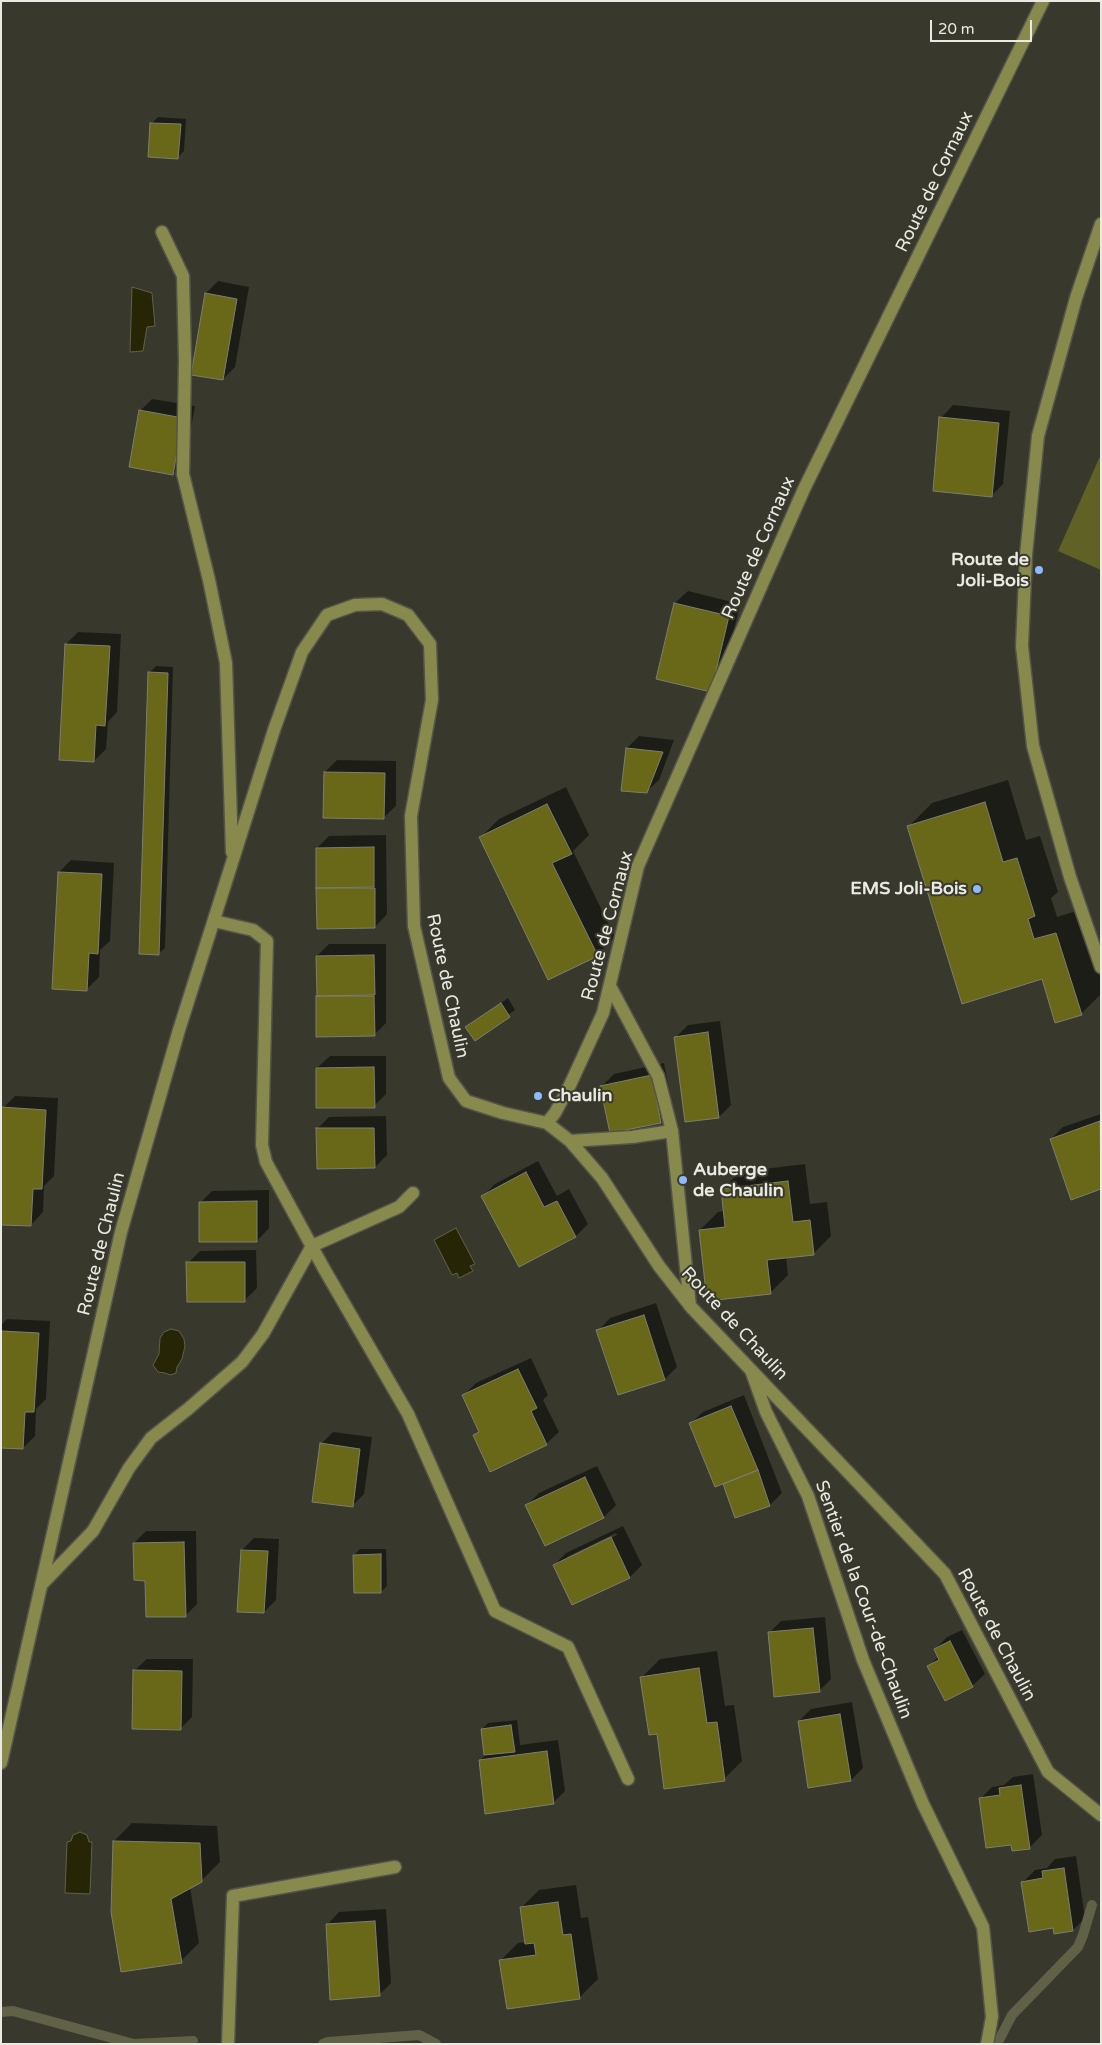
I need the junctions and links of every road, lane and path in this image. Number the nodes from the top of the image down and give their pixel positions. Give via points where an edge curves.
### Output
1 (1043, 1) edge
2 (1101, 224) edge
3 (162, 232) dead end
4 (233, 862) junction
5 (214, 921) junction
6 (1101, 967) edge
7 (610, 986) junction
8 (547, 1123) junction
9 (672, 1131) junction
10 (570, 1141) junction
11 (413, 1193) dead end
12 (312, 1246) junction
13 (691, 1307) junction
14 (750, 1368) junction
15 (42, 1584) junction
16 (1, 1763) edge
17 (628, 1779) dead end
18 (1101, 1815) edge
19 (395, 1868) dead end
20 (228, 2044) edge
21 (987, 2044) edge

1 - 7 street, Route de Cornaux via 808,481 638,866
2 - 6 street via 1076,298 1038,436 1026,554 1022,646 1033,746 1070,877
3 - 4 street via 183,276 183,474 226,663
4 - 5 street, Route de Chaulin
4 - 8 street, Route de Chaulin via 302,652 327,615 355,604 382,604 408,615 430,644 432,700 411,816 414,926 449,1078 466,1101
5 - 12 street via 253,930 267,941 262,1146 266,1162
5 - 15 street, Route de Chaulin via 121,1232
7 - 8 street, Route de Cornaux via 603,1012 570,1085
7 - 9 street via 658,1076
8 - 10 street, Route de Chaulin
9 - 10 street via 632,1138
9 - 13 street
10 - 13 street, Route de Chaulin via 602,1178 659,1266
11 - 12 street via 399,1207
12 - 15 street via 264,1334 242,1362 151,1438 129,1468 92,1531
12 - 17 street via 408,1414 495,1611 568,1647
13 - 14 street, Route de Chaulin
14 - 18 street, Route de Chaulin via 945,1574 1048,1772
14 - 21 street, Sentier de la Cour-de-Chaulin via 766,1412 808,1496 863,1660 915,1786 982,1927 992,2017
15 - 16 street, Route de Chaulin
19 - 20 street via 233,1896

